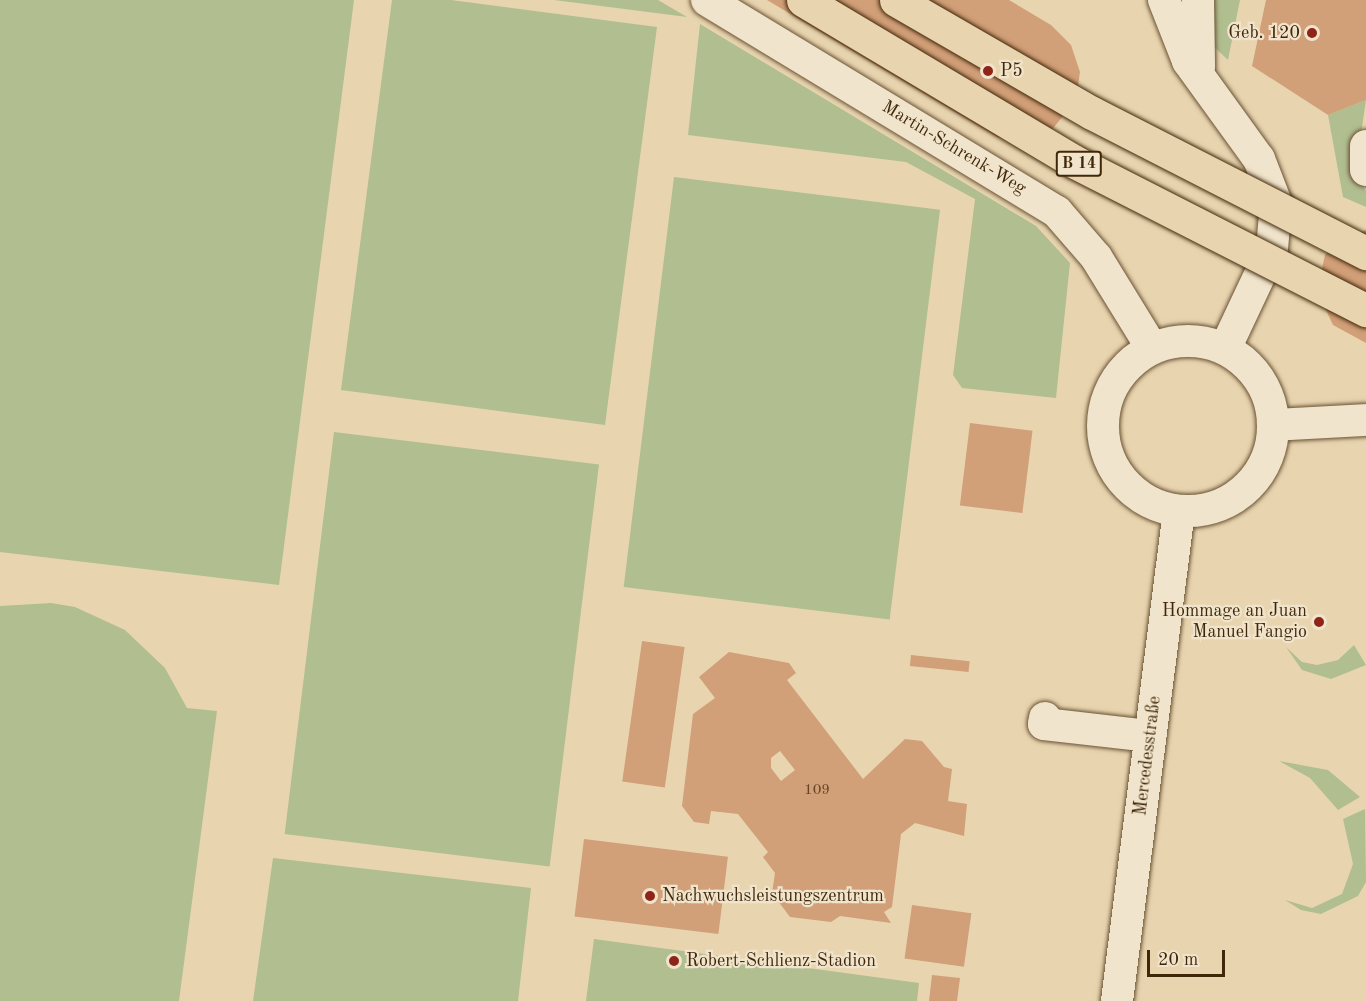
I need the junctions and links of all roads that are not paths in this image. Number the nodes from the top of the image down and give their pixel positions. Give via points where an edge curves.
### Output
1 (707, 0) edge
2 (803, 0) edge
3 (896, 0) edge
4 (1164, 0) edge
5 (1198, 0) edge
6 (1208, 90) junction
7 (1366, 146) edge
8 (1366, 170) edge
9 (1366, 253) edge
10 (1366, 310) edge
11 (1152, 348) junction
12 (1225, 349) junction
13 (1366, 420) edge
14 (1273, 425) junction
15 (1179, 511) junction
16 (1045, 718) dead end
17 (1150, 736) junction
18 (1117, 1001) edge

1 - 11 street, Martin-Schrenk-Weg via 1057,212 1096,257
2 - 10 highway, B 14, bridge via 1073,161
3 - 9 highway, bridge via 1102,118
4 - 6 street via 1182,50
5 - 6 street via 1196,51
6 - 12 street via 1259,159 1276,203 1272,249
7 - 8 street
11 - 12 street via 1189,340
11 - 15 street via 1118,376 1106,403 1103,432 1110,461 1126,485 1150,503
12 - 14 street via 1254,372
13 - 14 street
14 - 15 street via 1263,467 1245,490 1207,509
15 - 17 street, Mercedesstraße
16 - 17 street via 1044,724
17 - 18 street, Mercedesstraße

